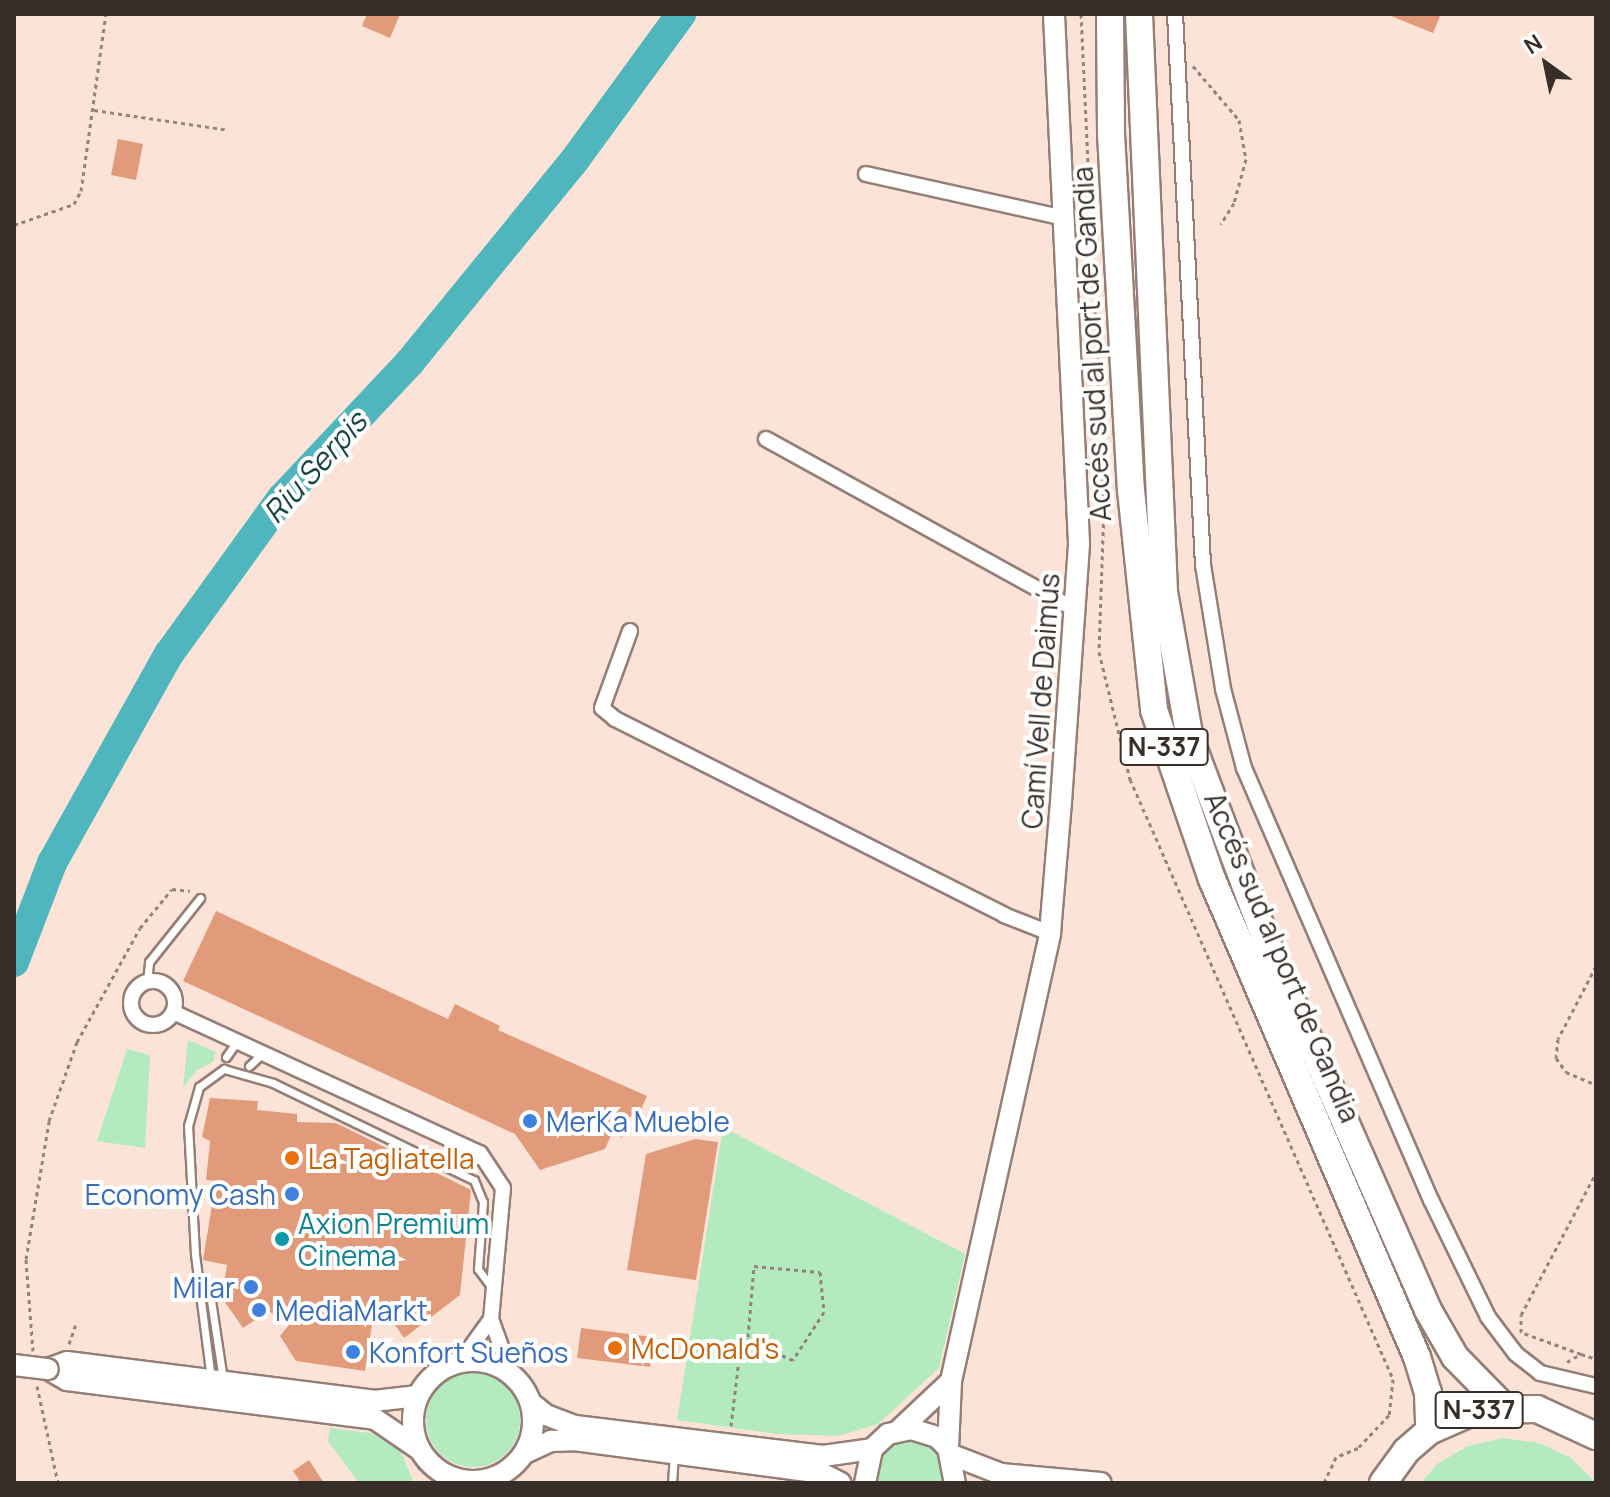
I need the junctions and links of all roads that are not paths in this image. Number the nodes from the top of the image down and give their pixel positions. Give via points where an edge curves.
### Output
1 (1054, 14) edge
2 (1110, 14) edge
3 (1139, 14) edge
4 (1175, 14) edge
5 (866, 174) dead end
6 (1065, 218) junction
7 (766, 439) dead end
8 (1076, 610) junction
9 (630, 631) dead end
10 (200, 898) road end
11 (1050, 933) junction
12 (147, 982) junction
13 (173, 1012) junction
14 (237, 1041) junction
15 (263, 1053) junction
16 (226, 1057) dead end
17 (249, 1066) dead end
18 (209, 1287) dead end
19 (495, 1290) junction
20 (491, 1319) junction
21 (464, 1357) junction
22 (14, 1365) edge
23 (50, 1371) junction
24 (511, 1374) junction
25 (951, 1381) junction
26 (217, 1382) junction
27 (1596, 1386) edge
28 (413, 1391) junction
29 (531, 1403) junction
30 (1504, 1407) junction
31 (898, 1431) junction
32 (1429, 1431) junction
33 (1596, 1436) edge
34 (419, 1449) junction
35 (872, 1449) junction
36 (950, 1452) junction
37 (525, 1453) junction
38 (675, 1454) junction
39 (1381, 1480) edge
40 (474, 1482) edge
41 (672, 1483) edge
42 (841, 1483) edge
43 (865, 1483) edge
44 (955, 1483) edge
45 (1101, 1483) edge

1 - 6 main road, Camí Vell de Daimús
2 - 32 highway, Accés sud al port de Gandia / N-337 via 1111,134 1131,490 1154,710 1206,864 1417,1357 1428,1393
3 - 30 highway, Accés sud al port de Gandia / N-337 via 1164,592 1190,739 1272,956 1428,1310 1455,1357
4 - 27 street via 1203,565 1223,689 1244,768 1431,1200 1488,1317 1516,1354 1548,1375
5 - 6 street
6 - 8 main road, Camí Vell de Daimús via 1079,543
7 - 8 street
8 - 11 main road, Camí Vell de Daimús
9 - 11 street via 602,708 615,719 1004,915
10 - 12 lane via 149,962
11 - 25 main road, Camí Vell de Daimús
12 - 13 street via 161,982 172,991
12 - 13 street via 132,997 136,1017 155,1025
13 - 14 street
14 - 15 street
14 - 16 lane
15 - 17 lane
15 - 19 street via 480,1153 503,1188
18 - 26 lane
19 - 20 street
19 - 26 lane via 478,1269 483,1202 474,1180 273,1083 224,1069 199,1087 188,1126 195,1254
20 - 21 street
20 - 24 street
21 - 24 main road
21 - 28 main road
22 - 23 main road, bridge
23 - 26 main road
23 - 34 main road via 67,1380 375,1419
24 - 29 main road
25 - 31 main road
25 - 36 main road, Camí Vell de Daimús
26 - 28 main road via 374,1401
28 - 34 main road
29 - 35 main road via 575,1426 823,1456
29 - 37 main road via 532,1437
30 - 32 highway, N-337 via 1465,1414
30 - 33 highway, N-337 via 1537,1409
31 - 35 main road
31 - 36 main road via 925,1431
32 - 39 highway, N-337
34 - 40 main road via 438,1471
35 - 43 main road
36 - 44 main road, Camí Vell de Daimús
36 - 45 main road via 1001,1474
37 - 38 main road via 551,1441 574,1440
37 - 40 main road via 511,1468
38 - 41 lane
38 - 42 main road via 821,1473

